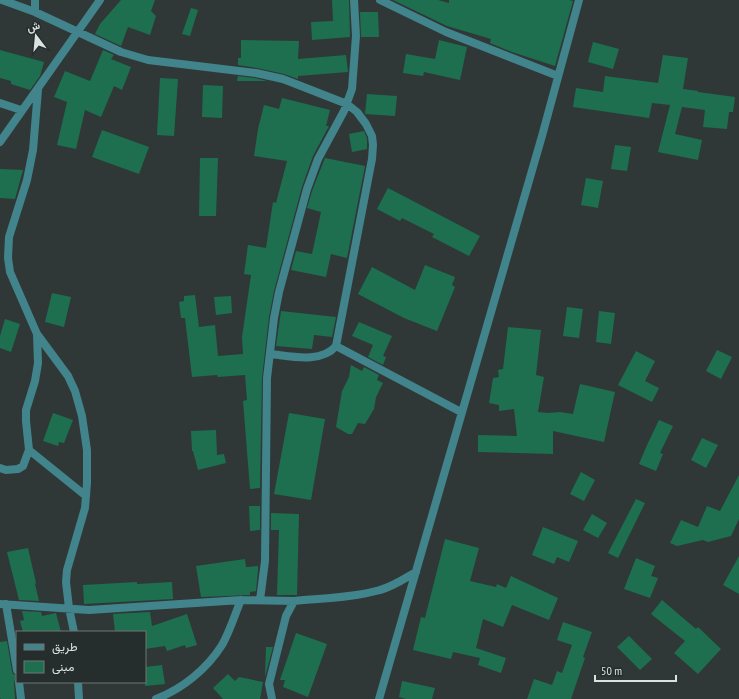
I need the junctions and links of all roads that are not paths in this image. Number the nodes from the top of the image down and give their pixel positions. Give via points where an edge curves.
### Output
1 (2, 0) edge
2 (35, 0) edge
3 (100, 0) edge
4 (354, 0) edge
5 (380, 0) edge
6 (579, 0) edge
7 (35, 12) junction
8 (78, 31) junction
9 (558, 76) junction
10 (38, 90) junction
11 (0, 103) edge
12 (347, 104) junction
13 (21, 110) junction
14 (0, 142) edge
15 (37, 334) junction
16 (336, 346) junction
17 (270, 354) junction
18 (462, 412) junction
19 (29, 450) junction
20 (0, 468) edge
21 (86, 496) junction
22 (416, 572) junction
23 (241, 600) junction
24 (260, 600) junction
25 (294, 601) junction
26 (3, 604) edge
27 (69, 608) junction
28 (74, 631) edge
29 (16, 665) edge
30 (19, 683) edge
31 (78, 683) edge
32 (21, 699) edge
33 (79, 699) edge
34 (156, 699) edge
35 (272, 699) edge
36 (379, 699) edge

1 - 7 street
2 - 7 street
3 - 8 street
4 - 12 street via 356,36 352,89
5 - 9 street via 446,32
6 - 9 street
7 - 8 street
8 - 10 street
8 - 12 street via 121,52 148,60 256,73 283,79
9 - 18 street
10 - 13 street
10 - 15 street via 33,150 27,180 9,236 8,258 10,272
11 - 13 street
12 - 16 street via 366,124 373,145
12 - 17 street via 318,159 307,189 279,292
13 - 14 street
15 - 19 street via 37,369 26,410
15 - 21 street via 68,376 75,391 87,450
16 - 17 street via 332,351 318,356 301,358
16 - 18 street
17 - 24 street via 264,562
18 - 22 street
19 - 20 street via 23,466 18,469
19 - 21 street
21 - 27 street via 66,582
22 - 25 street via 381,590 358,595
22 - 36 street
23 - 24 street
23 - 27 street via 89,610
23 - 34 street via 222,645 204,668
24 - 25 street
25 - 35 street via 286,616 269,684
26 - 27 street
26 - 29 street
27 - 28 street
30 - 32 street
31 - 33 street

